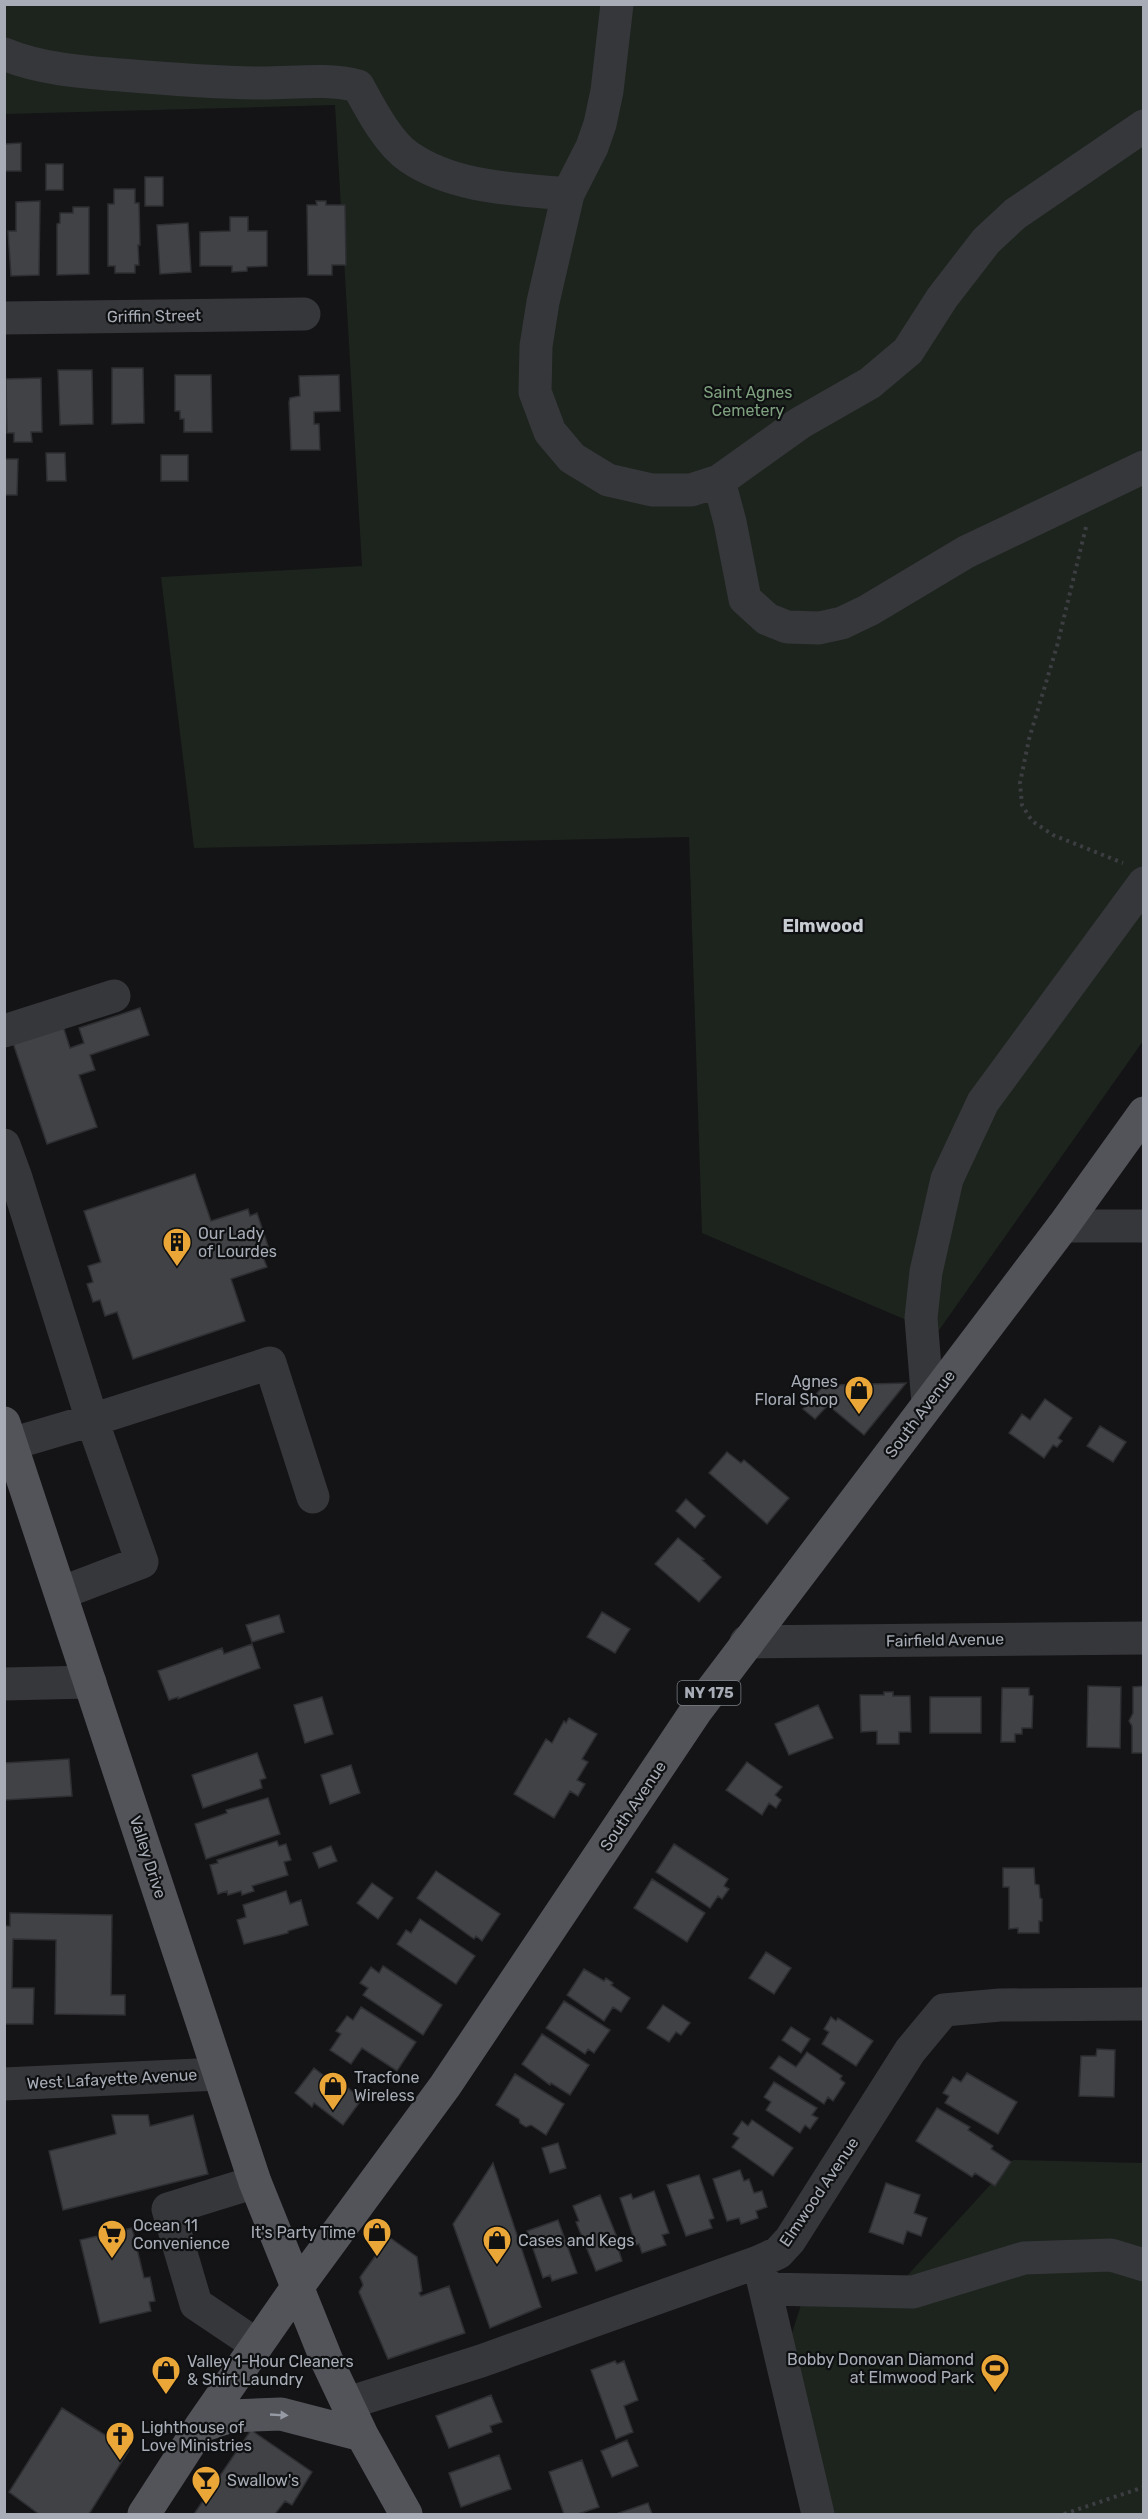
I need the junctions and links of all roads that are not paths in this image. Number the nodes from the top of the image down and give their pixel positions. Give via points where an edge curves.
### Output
1 (617, 4) edge
2 (4, 54) edge
3 (1143, 126) edge
4 (568, 194) junction
5 (304, 314) dead end
6 (4, 318) edge
7 (1143, 467) edge
8 (719, 481) junction
9 (1138, 874) edge
10 (114, 996) dead end
11 (4, 1031) edge
12 (1143, 1113) edge
13 (4, 1145) edge
14 (10, 1179) edge
15 (1063, 1226) junction
16 (1143, 1226) edge
17 (928, 1404) junction
18 (92, 1420) junction
19 (8, 1433) edge
20 (313, 1497) dead end
21 (61, 1593) junction
22 (1143, 1638) edge
23 (746, 1642) junction
24 (90, 1682) junction
25 (4, 1684) edge
26 (1143, 2004) edge
27 (219, 2074) junction
28 (4, 2084) edge
29 (255, 2182) junction
30 (1143, 2265) edge
31 (761, 2275) junction
32 (297, 2289) junction
33 (257, 2345) junction
34 (348, 2403) junction
35 (201, 2426) junction
36 (362, 2435) junction
37 (144, 2514) edge
38 (406, 2514) edge
39 (818, 2514) edge

1 - 4 street via 608,91 600,124
2 - 4 street via 75,71 163,79 343,82 358,86 387,133 408,156 447,176
3 - 8 street via 1015,214 986,241 908,351 870,383 800,423
4 - 8 street via 536,346 535,392 550,432 572,458 608,480 662,490 691,490
5 - 6 street, Griffin Street
7 - 8 street via 966,552 869,610 842,623 819,628 787,627 767,619 745,599
9 - 17 street via 983,1102 947,1179 926,1272 921,1318
10 - 11 street
12 - 15 main road, South Avenue / NY 175
13 - 14 street
14 - 18 street
15 - 16 street
15 - 17 main road, South Avenue / NY 175
17 - 23 main road, South Avenue / NY 175
18 - 19 street
18 - 20 street via 270,1363
18 - 21 street via 142,1562
19 - 21 main road, Valley Drive
21 - 24 main road, Valley Drive
22 - 23 street, Fairfield Avenue
23 - 32 main road, South Avenue / NY 175 via 445,2086
24 - 25 street
24 - 27 main road, Valley Drive
26 - 31 street, Elmwood Avenue via 1000,2005 944,2010 910,2051 790,2241
27 - 28 street, West Lafayette Avenue
27 - 29 main road, Valley Drive
29 - 32 main road, Valley Drive
29 - 33 street via 168,2209 196,2304
30 - 31 street via 1111,2255 1024,2258 913,2292
31 - 34 street, Elmwood Avenue
31 - 39 street
32 - 33 main road, South Avenue / NY 175
32 - 34 main road, Valley Drive
33 - 35 main road, South Avenue / NY 175
34 - 36 main road, Valley Drive
35 -> 36 main road via 231,2416 281,2414
35 - 37 main road, South Avenue / NY 175
36 - 38 main road, Valley Drive

